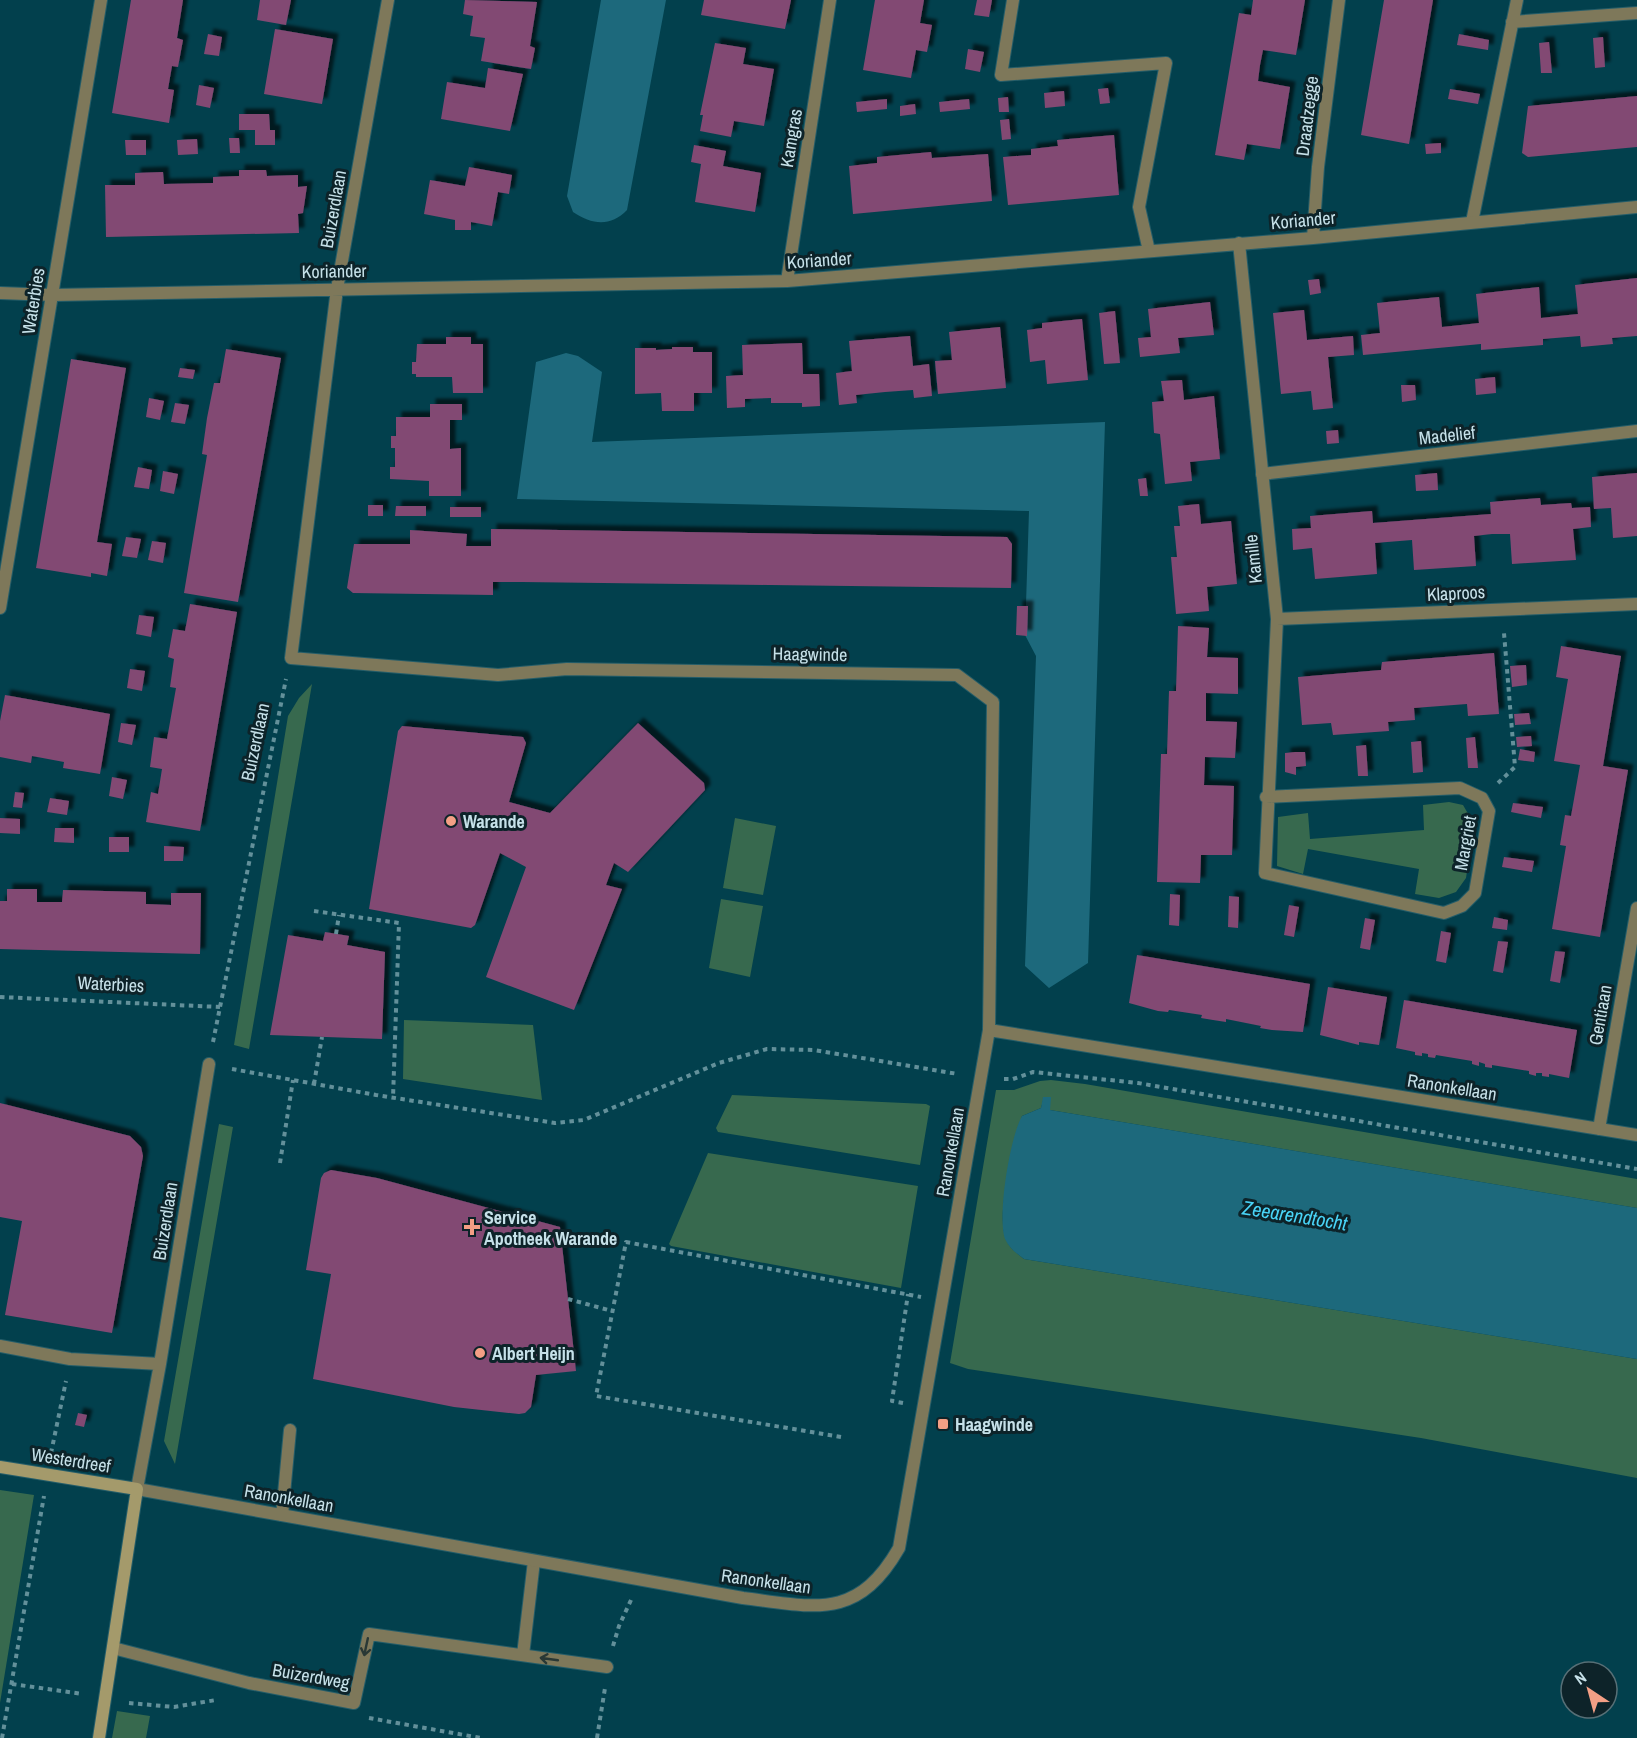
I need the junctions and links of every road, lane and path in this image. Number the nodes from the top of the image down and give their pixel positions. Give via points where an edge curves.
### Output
1 (101, 0) edge
2 (388, 0) edge
3 (830, 0) edge
4 (1013, 0) edge
5 (1340, 0) edge
6 (1517, 0) edge
7 (1637, 13) edge
8 (1512, 22) junction
9 (1637, 207) edge
10 (1472, 222) junction
11 (1313, 238) junction
12 (1239, 243) junction
13 (1149, 251) junction
14 (787, 281) junction
15 (337, 289) junction
16 (0, 293) edge
17 (53, 295) junction
18 (1637, 431) edge
19 (1262, 474) junction
20 (1637, 604) edge
21 (0, 608) edge
22 (1502, 609) junction
23 (1277, 619) junction
24 (291, 658) junction
25 (1266, 797) junction
26 (1482, 798) junction
27 (1265, 873) joint
28 (1637, 908) edge
29 (314, 911) dead end
30 (339, 915) junction
31 (336, 934) dead end
32 (0, 997) edge
33 (220, 1007) junction
34 (989, 1030) junction
35 (322, 1037) dead end
36 (209, 1064) junction
37 (981, 1078) junction
38 (293, 1080) junction
39 (314, 1084) junction
40 (393, 1098) junction
41 (1599, 1129) junction
42 (1637, 1135) edge
43 (280, 1163) dead end
44 (1637, 1169) edge
45 (908, 1294) junction
46 (568, 1299) dead end
47 (942, 1300) junction
48 (612, 1311) junction
49 (0, 1346) edge
50 (70, 1359) junction
51 (160, 1364) junction
52 (924, 1407) junction
53 (290, 1430) dead end
54 (841, 1437) dead end
55 (0, 1467) edge
56 (47, 1474) junction
57 (137, 1489) junction
58 (282, 1515) junction
59 (534, 1561) junction
60 (113, 1648) junction
61 (523, 1655) junction
62 (607, 1667) dead end
63 (2, 1738) edge
64 (99, 1738) edge

1 - 17 street, Waterbies
2 - 15 street, Buizerdlaan
3 - 14 street, Kamgras
4 - 13 street via 1001,75 1166,63 1139,207
5 - 11 street, Draadzegge via 1318,167
6 - 8 street
7 - 8 street
8 - 10 street
9 - 10 street, Koriander
10 - 11 street, Koriander
11 - 12 street, Koriander
12 - 13 street, Koriander
12 - 19 street, Kamille
13 - 14 street, Koriander
14 - 15 street, Koriander
15 - 17 street, Koriander
15 - 24 street, Buizerdlaan
16 - 17 street, Koriander
17 - 21 street, Waterbies
18 - 19 street, Madelief
19 - 23 street, Kamille
20 - 22 street, Klaproos
22 - 23 street, Klaproos
22 - 26 path via 1515,767
23 - 25 street, Kamille
24 - 33 path, Buizerdlaan
24 - 34 street, Haagwinde via 498,675 567,669 957,675 993,702
25 - 26 street, Margriet via 1460,788
25 - 27 street, Kamille
26 - 27 street, Margriet via 1489,811 1475,893 1462,906 1444,913
28 - 41 street, Gentiaan
29 - 30 path
30 - 31 path
30 - 40 path via 399,922
32 - 33 path, Waterbies
33 - 36 path, Buizerdlaan
34 - 37 street, Ranonkellaan
34 - 41 street, Ranonkellaan
35 - 39 path
36 - 38 path
36 - 51 street, Buizerdlaan
37 - 40 path via 814,1050 767,1049 718,1064 584,1120 555,1123
37 - 44 path via 1013,1079 1034,1072 1138,1083
37 - 47 street, Ranonkellaan
38 - 39 path
38 - 43 path
39 - 40 path
41 - 42 street, Ranonkellaan
45 - 47 path
45 - 48 path via 626,1242
45 - 52 path via 892,1401
46 - 48 path
47 - 52 street, Ranonkellaan
48 - 54 path via 596,1396
49 - 50 street
50 - 51 street
50 - 56 path
51 - 57 street, Buizerdlaan
52 - 59 street, Ranonkellaan via 899,1548 890,1565 854,1597 830,1606 743,1598
53 - 58 street
55 - 56 street, Westerdreef
56 - 57 street, Westerdreef
56 - 63 path
57 - 58 street, Ranonkellaan
57 - 60 street
58 - 59 street, Ranonkellaan
59 - 61 street
61 -> 60 street, Buizerdweg via 369,1634 354,1703 249,1683
60 - 64 street
62 -> 61 street, Buizerdweg

